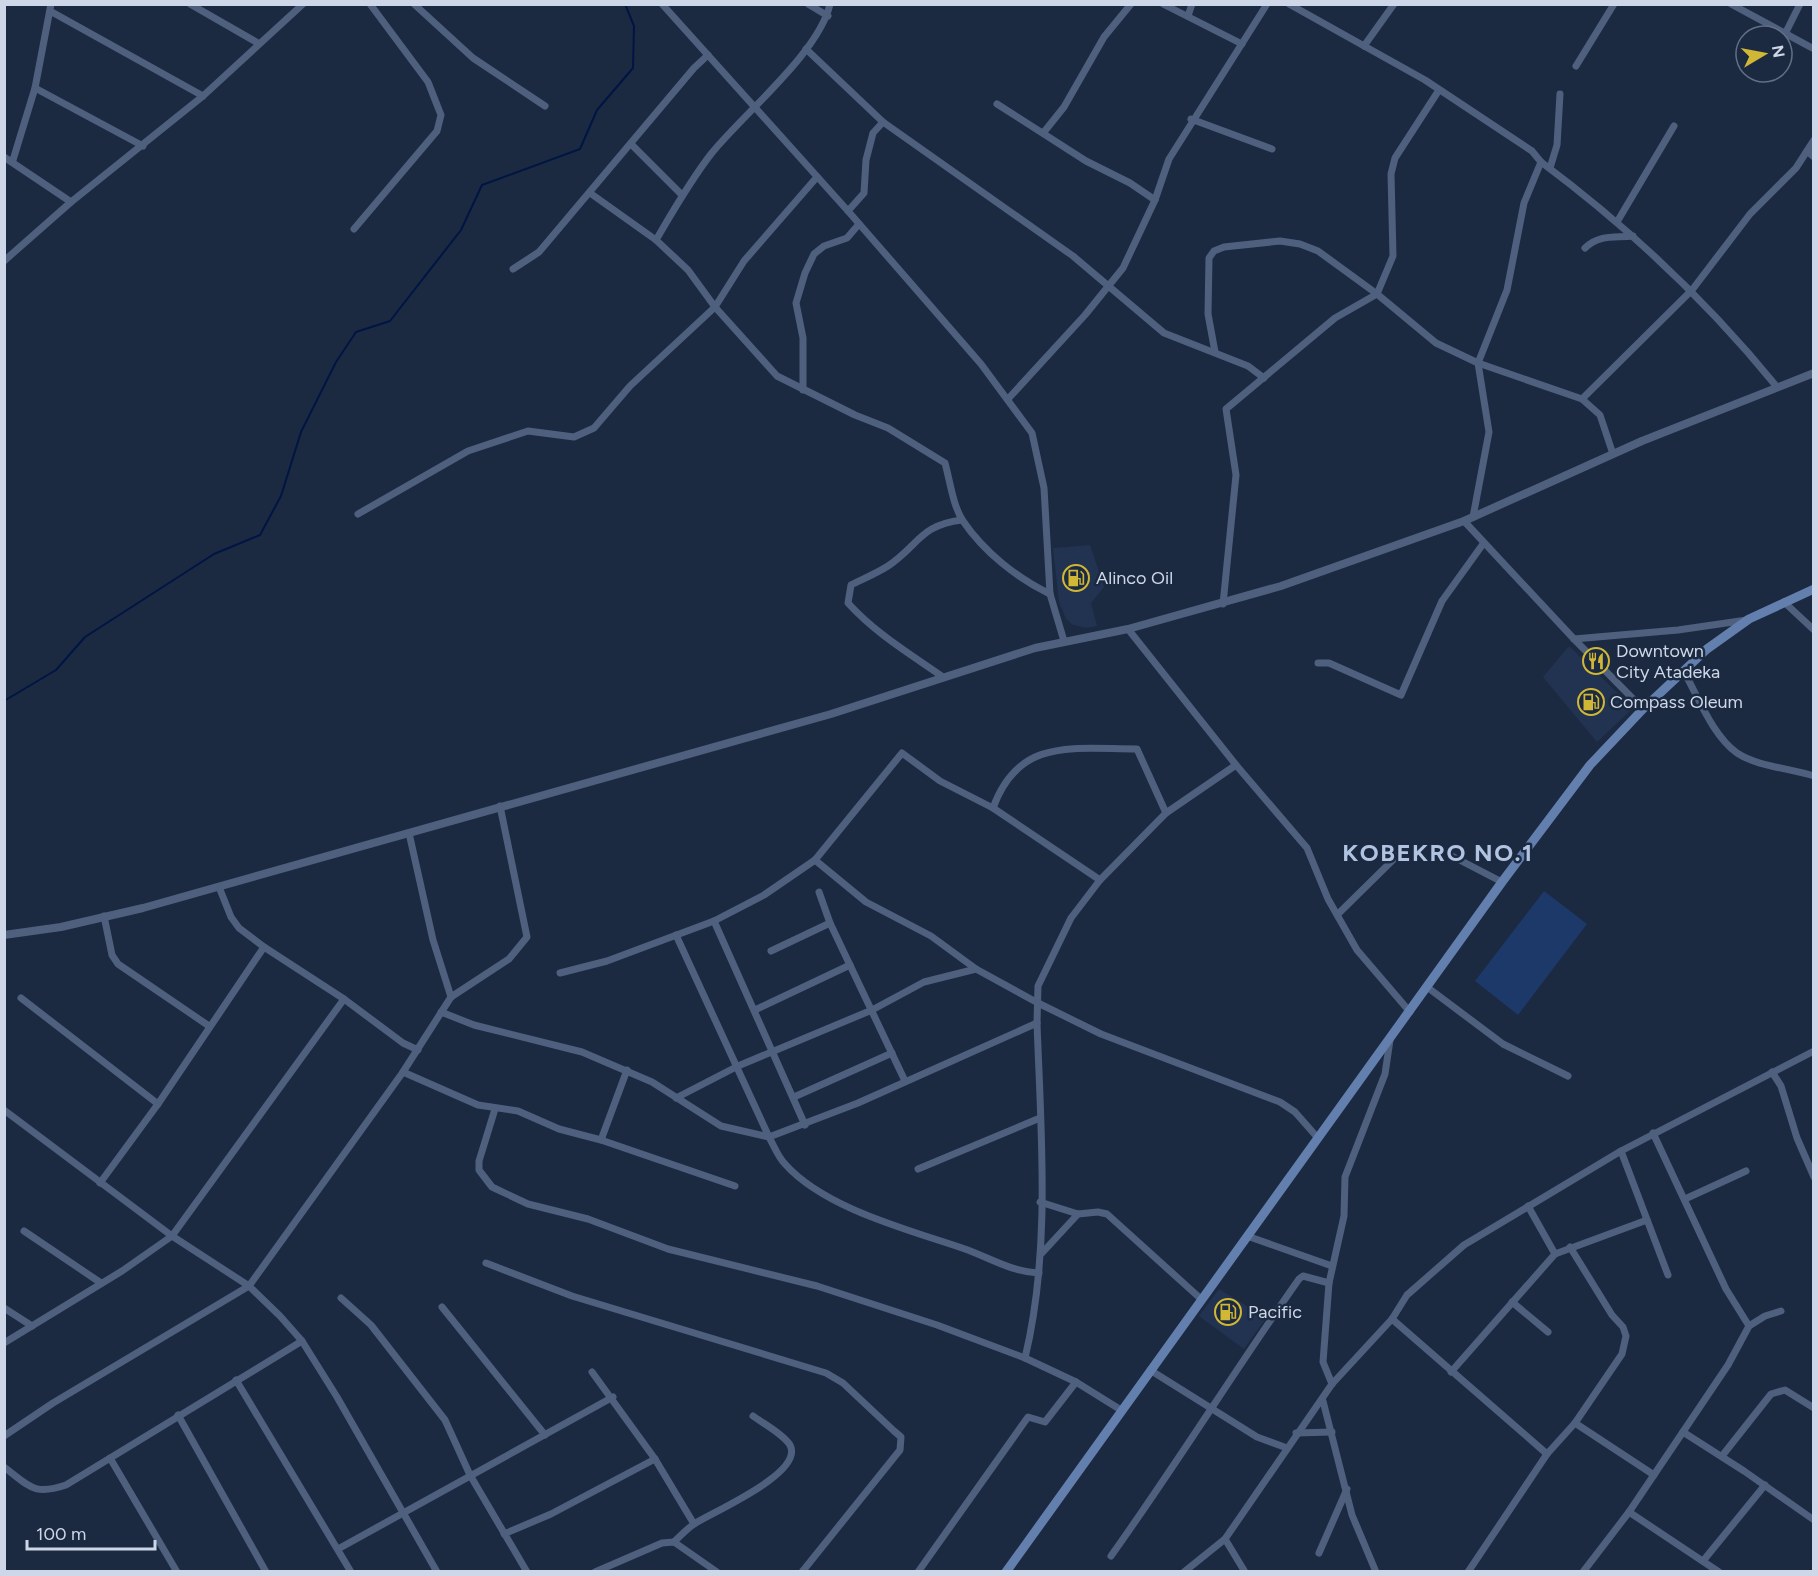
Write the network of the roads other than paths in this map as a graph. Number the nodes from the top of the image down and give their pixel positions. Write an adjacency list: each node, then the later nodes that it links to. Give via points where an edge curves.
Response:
1 (190, 4): 23 (street)
2 (303, 4): 23 (street)
3 (370, 4): 59 (street, via 428,82 441,115 437,131)
4 (414, 4): 35 (street, via 473,58)
5 (662, 4): 28 (street)
6 (808, 4): 18 (street)
7 (830, 4): 18 (street)
8 (1131, 4): 40 (street, via 1104,37 1064,107)
9 (1163, 4): 19 (street)
10 (1192, 4): 19 (street)
11 (1267, 4): 24 (street)
12 (1289, 4): 25 (street)
13 (1394, 4): 25 (street)
14 (1614, 4): 29 (street)
15 (1731, 4): 20 (street)
16 (1800, 4): 21 (street)
17 (51, 8): 30 (street); 33 (street)
18 (828, 16): 26 (street)
19 (1188, 16): 24 (street)
20 (1767, 24)
21 (1790, 24)
22 (1794, 39): 27 (street)
23 (258, 43): 33 (street)
24 (1242, 44): 37 (street)
25 (1364, 46): 31 (street)
26 (806, 49): 36 (street); 38 (street)
27 (1814, 49)
28 (708, 56): 36 (street); 42 (street)
29 (1576, 66)
30 (35, 88): 43 (street); 48 (street)
31 (1438, 90): 49 (street, via 1532,151); 69 (street, via 1395,158 1390,174 1393,256)
32 (1560, 94): 50 (street, via 1557,145)
33 (203, 96): 43 (street)
34 (998, 104): 40 (street)
35 (545, 106)
36 (755, 106): 51 (street); 53 (street, via 711,154)
37 (1191, 119): 44 (street); 54 (street, via 1169,159)
38 (883, 122): 56 (street, via 873,133 864,193); 67 (street, via 1073,256)
39 (1674, 126): 57 (street)
40 (1044, 132): 54 (street)
41 (1814, 140): 45 (street)
42 (631, 144): 52 (street); 53 (street)
43 (143, 146): 55 (street)
44 (1272, 149)
45 (1807, 151): 47 (street); 68 (street, via 1796,168 1750,214)
46 (4, 156): 48 (street)
47 (1814, 157)
48 (13, 160): 55 (street)
49 (1541, 162): 50 (street); 72 (street, via 1524,202 1507,290)
50 (1550, 168): 57 (street)
51 (817, 177): 56 (street); 70 (street, via 744,261)
52 (590, 193): 61 (street); 66 (street, via 539,252)
53 (682, 195): 61 (street)
54 (1155, 200): 67 (street, via 1123,268)
55 (71, 202): 64 (street)
56 (848, 211): 58 (street)
57 (1617, 222): 60 (street)
58 (859, 224): 76 (street, via 847,238 814,254 805,273 796,303 803,338); 77 (street)
59 (354, 229)
60 (1633, 236): 62 (street, via 1593,240); 68 (street)
61 (656, 240): 70 (street, via 688,270)
62 (1585, 248)
63 (4, 250): 64 (street)
64 (12, 255): 65 (street)
65 (4, 261)
66 (513, 269)
67 (1108, 286): 71 (street, via 1164,333); 77 (street)
68 (1692, 290): 75 (street); 78 (street)
69 (1377, 294): 71 (street, via 1318,251 1300,244 1224,247 1209,258 1209,314); 72 (street, via 1436,343); 74 (street, via 1335,318)
70 (715, 306): 76 (street, via 777,376); 80 (street, via 630,386 594,428 574,437 528,431 468,451)
71 (1215, 352): 74 (street, via 1248,366)
72 (1478, 363): 78 (street); 81 (street, via 1489,432)
73 (1814, 373): 75 (street)
74 (1264, 378): 87 (street, via 1226,409 1236,475)
75 (1777, 387): 79 (street)
76 (803, 390): 82 (street, via 888,428 945,463)
77 (1008, 399): 85 (street, via 1032,433 1038,456 1044,488)
78 (1582, 399): 79 (street, via 1600,415)
79 (1613, 454): 81 (street)
80 (358, 514)
81 (1468, 519): 83 (street); 87 (street)
82 (962, 520): 85 (street, via 987,549 1024,581); 95 (street, via 941,522 922,534 889,566 850,585 848,603 882,634)
83 (1483, 544): 91 (street); 93 (street, via 1442,601 1401,695 1329,663)
84 (1814, 589): 86 (main road)
85 (1050, 594): 92 (street)
86 (1784, 602): 88 (main road); 90 (street)
87 (1223, 604): 89 (street)
88 (1749, 620): 91 (street); 94 (main road)
89 (1128, 629): 92 (street); 97 (street)
90 (1814, 630)
91 (1574, 639): 96 (street)
92 (1064, 641): 95 (street)
93 (1318, 663)
94 (1683, 670): 96 (main road); 98 (street, via 1725,741 1738,753 1760,763)
95 (943, 677): 99 (street, via 831,714)
96 (1643, 709): 107 (main road, via 1584,773)
97 (1236, 765): 101 (street); 110 (street, via 1307,848)
98 (1814, 776)
99 (500, 806): 102 (street); 122 (street, via 527,937 509,959)
100 (993, 808): 101 (street, via 1013,771 1033,756 1137,749); 105 (street, via 940,781 902,753); 106 (street)
101 (1166, 813): 106 (street)
102 (409, 833): 108 (street); 122 (street, via 433,940)
103 (1399, 854): 110 (street)
104 (1450, 855): 107 (street)
105 (815, 860): 112 (street, via 764,895); 119 (street, via 866,903 931,936)
106 (1100, 880): 125 (street, via 1071,918 1038,986)
107 (1502, 882): 121 (main road)
108 (219, 887): 111 (street); 116 (street, via 239,928)
109 (819, 892): 113 (street)
110 (1338, 914): 129 (street, via 1357,950)
111 (104, 916): 114 (street, via 61,927); 131 (street, via 112,955 118,964)
112 (714, 921): 115 (street); 126 (street)
113 (830, 923): 117 (street); 118 (street)
114 (4, 934)
115 (676, 935): 120 (street, via 607,961); 137 (street)
116 (264, 948): 124 (street); 131 (street)
117 (771, 951)
118 (850, 965): 126 (street); 127 (street)
119 (976, 969): 125 (street); 127 (street, via 924,982)
120 (560, 973)
121 (1427, 987): 129 (main road); 141 (street, via 1503,1044)
122 (451, 997): 128 (street)
123 (21, 999): 145 (street)
124 (344, 999): 133 (street); 166 (street)
125 (1038, 1003): 130 (street); 152 (street, via 1101,1034 1280,1102 1295,1112)
126 (755, 1010): 134 (street)
127 (872, 1010): 134 (street); 136 (street)
128 (441, 1012): 133 (street); 138 (street, via 474,1025 582,1052)
129 (1410, 1012): 132 (main road)
130 (1037, 1023): 142 (street); 148 (street)
131 (209, 1026): 145 (street)
132 (1390, 1040): 152 (main road); 172 (street, via 1384,1074 1346,1177 1344,1216)
133 (418, 1050): 139 (street)
134 (774, 1051): 137 (street); 143 (street)
135 (1814, 1051): 140 (street)
136 (892, 1053): 142 (street); 143 (street)
137 (738, 1066): 144 (street); 151 (street)
138 (627, 1070): 144 (street); 153 (street)
139 (403, 1072): 146 (street, via 452,1095); 177 (street)
140 (1772, 1072): 150 (street); 157 (street, via 1781,1086)
141 (1568, 1076)
142 (905, 1082): 149 (street)
143 (794, 1097): 149 (street)
144 (676, 1098): 151 (street, via 722,1126)
145 (158, 1104): 158 (street)
146 (495, 1109): 153 (street, via 518,1111 559,1129); 190 (street, via 479,1170 492,1186 528,1204 588,1220 668,1249 817,1286)
147 (4, 1110): 158 (street)
148 (1040, 1118): 155 (street); 161 (street)
149 (805, 1125): 151 (street)
150 (1653, 1133): 154 (street); 160 (street)
151 (769, 1137): 173 (street, via 782,1162 796,1176 876,1221 1024,1272)
152 (1317, 1137): 167 (main road)
153 (601, 1140): 159 (street)
154 (1621, 1151): 162 (street); 164 (street)
155 (918, 1169)
156 (1746, 1171): 160 (street)
157 (1814, 1177)
158 (100, 1183): 166 (street)
159 (735, 1186)
160 (1685, 1199): 186 (street, via 1726,1289)
161 (1040, 1202): 163 (street); 169 (street)
162 (1528, 1206): 170 (street); 184 (street, via 1464,1245 1407,1295)
163 (1078, 1214): 169 (street); 179 (street, via 1107,1214)
164 (1647, 1220): 168 (street); 174 (street)
165 (24, 1231): 176 (street)
166 (172, 1236): 176 (street); 177 (street)
167 (1247, 1236): 172 (street); 179 (main road)
168 (1570, 1248): 170 (street); 204 (street, via 1626,1336 1622,1354)
169 (1042, 1253): 173 (street)
170 (1556, 1254): 180 (street)
171 (486, 1263): 238 (street, via 572,1296 826,1373 843,1383 901,1437 900,1450)
172 (1332, 1266): 175 (street)
173 (1039, 1273): 190 (street)
174 (1668, 1275)
175 (1329, 1282): 196 (street, via 1323,1362); 201 (street, via 1303,1276 1299,1279 1232,1375)
176 (101, 1283): 185 (street)
177 (249, 1286): 188 (street); 209 (street, via 52,1403)
178 (341, 1298): 216 (street, via 371,1325 445,1420)
179 (1201, 1299): 191 (main road)
180 (1512, 1302): 187 (street); 193 (street)
181 (442, 1307): 208 (street)
182 (4, 1308): 185 (street)
183 (1781, 1311): 186 (street)
184 (1392, 1319): 193 (street); 196 (street)
185 (32, 1326): 189 (street)
186 (1749, 1326): 206 (street)
187 (1548, 1332)
188 (302, 1341): 194 (street); 221 (street)
189 (4, 1343)
190 (1025, 1358): 195 (street)
191 (1150, 1370): 200 (main road); 201 (street)
192 (592, 1372): 197 (street)
193 (1451, 1372): 211 (street)
194 (236, 1380): 202 (street); 227 (street)
195 (1076, 1382): 200 (street); 239 (street, via 1045,1422 1028,1417)
196 (1332, 1384): 198 (street)
197 (613, 1397): 208 (street); 214 (street)
198 (1323, 1401): 205 (street); 207 (street)
199 (1814, 1408): 212 (street, via 1785,1390 1771,1394)
200 (1121, 1410): 240 (main road)
201 (1212, 1411): 210 (street, via 1257,1437); 229 (street)
202 (178, 1415): 213 (street); 232 (street)
203 (753, 1416): 223 (street, via 789,1444 792,1453 788,1462 757,1490)
204 (1575, 1423): 211 (street); 217 (street)
205 (1332, 1431): 207 (street); 219 (street)
206 (1683, 1432): 212 (street); 217 (street)
207 (1296, 1433): 210 (street)
208 (545, 1435): 216 (street)
209 (4, 1436)
210 (1287, 1448): 225 (street)
211 (1547, 1454): 244 (street)
212 (1722, 1456): 218 (street)
213 (110, 1458): 215 (street, via 66,1485 43,1492 34,1490); 231 (street)
214 (655, 1459): 223 (street); 224 (street)
215 (4, 1467)
216 (470, 1475): 221 (street); 224 (street)
217 (1654, 1475): 220 (street)
218 (1765, 1485): 222 (street); 230 (street)
219 (1347, 1489): 228 (street); 243 (street, via 1354,1520)
220 (1629, 1512): 230 (street); 245 (street)
221 (405, 1514): 227 (street); 234 (street)
222 (1814, 1520)
223 (694, 1524): 226 (street)
224 (504, 1534): 235 (street)
225 (1225, 1539): 241 (street); 242 (street)
226 (674, 1542): 236 (street, via 662,1543); 237 (street)
227 (338, 1549): 233 (street)
228 (1319, 1552)
229 (1111, 1556)
230 (1704, 1561): 246 (street)
231 (177, 1572)
232 (266, 1572)
233 (351, 1572)
234 (437, 1572)
235 (527, 1572)
236 (595, 1572)
237 (717, 1572)
238 (802, 1572)
239 (918, 1572)
240 (1006, 1572)
241 (1184, 1572)
242 (1245, 1572)
243 (1376, 1572)
244 (1468, 1572)
245 (1583, 1572)
246 (1719, 1572)

